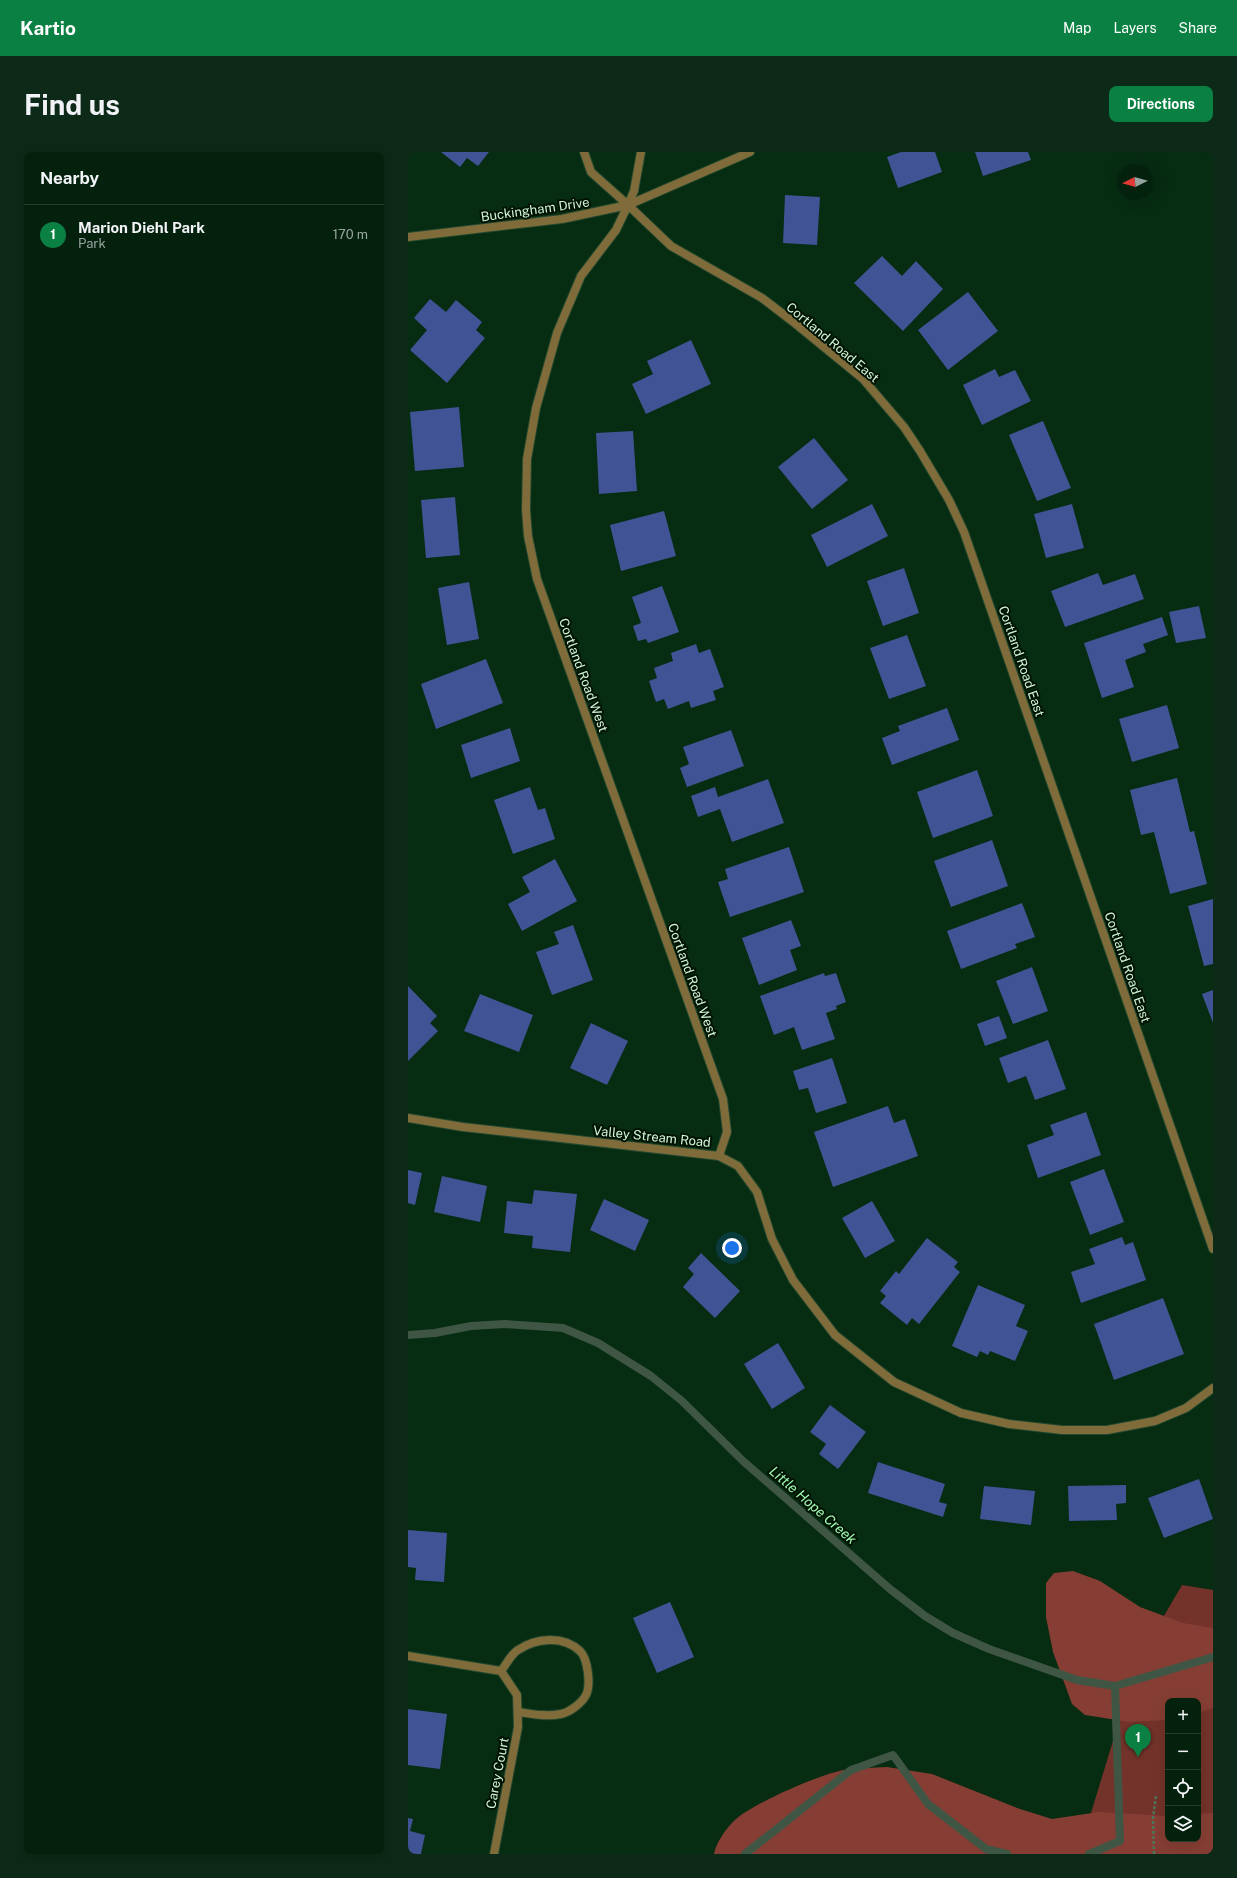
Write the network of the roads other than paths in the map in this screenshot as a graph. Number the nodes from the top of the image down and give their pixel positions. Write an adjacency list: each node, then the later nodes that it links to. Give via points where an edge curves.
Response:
1 (584, 152): 4 (street, Cortland Road East, via 591,172)
2 (641, 152): 4 (street, Cortland Road West, via 634,191)
3 (750, 152): 4 (street, Buckingham Drive)
4 (628, 205): 5 (street, Buckingham Drive, via 562,219); 7 (street, Cortland Road West, via 616,230 581,276 548,364 536,408 527,459 528,536 537,579 723,1099 727,1132); 8 (street, Cortland Road East, via 671,246 762,298 863,379 904,427 949,500 967,540)
5 (408, 237)
6 (408, 1118): 7 (street, Valley Stream Road, via 462,1127)
7 (719, 1156): 9 (street, Valley Stream Road, via 738,1166 757,1192 772,1239 793,1280 835,1335 900,1385 961,1413 1009,1424 1062,1430 1107,1430 1155,1421 1186,1408)
8 (1213, 1249)
9 (1213, 1388)
10 (408, 1656): 11 (street)
11 (500, 1671): 12 (street, Carey Court, via 518,1695); 12 (street, via 517,1650 540,1640 562,1640 581,1651 588,1667 588,1693 581,1703 562,1714 543,1716)
12 (518, 1712): 13 (street, Carey Court, via 518,1727)
13 (494, 1854)

